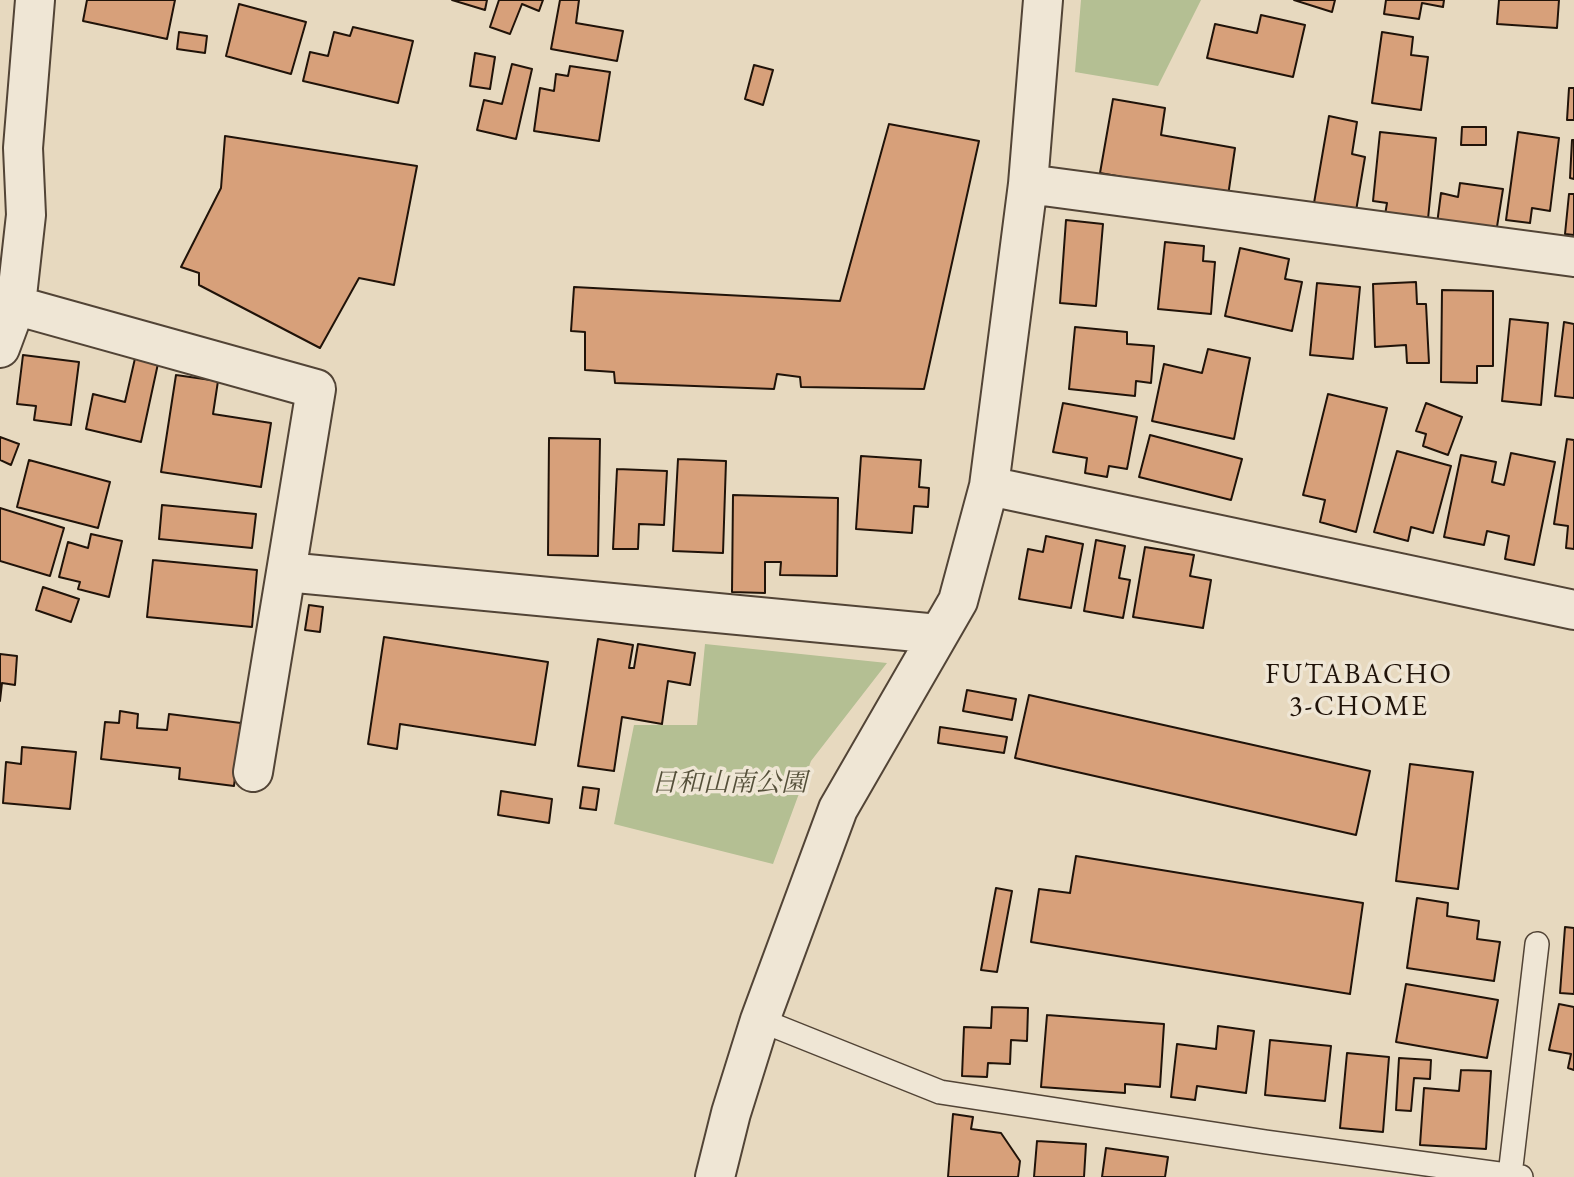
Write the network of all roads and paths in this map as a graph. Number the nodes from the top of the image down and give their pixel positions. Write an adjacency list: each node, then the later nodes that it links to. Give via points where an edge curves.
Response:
1 (35, 0): 5 (street, via 23,148 26,215)
2 (1043, 0): 3 (street)
3 (1028, 184): 4 (street); 7 (street)
4 (1574, 257)
5 (8, 303): 6 (street); 8 (street, via 316,389)
6 (0, 348)
7 (989, 486): 9 (street); 10 (street, via 958,601)
8 (286, 572): 10 (street); 11 (street)
9 (1574, 610)
10 (938, 634): 13 (street, via 838,809)
11 (253, 772)
12 (1537, 944): 14 (lane)
13 (760, 1020): 14 (lane, via 940,1093); 15 (street)
14 (1516, 1176)
15 (715, 1177)

